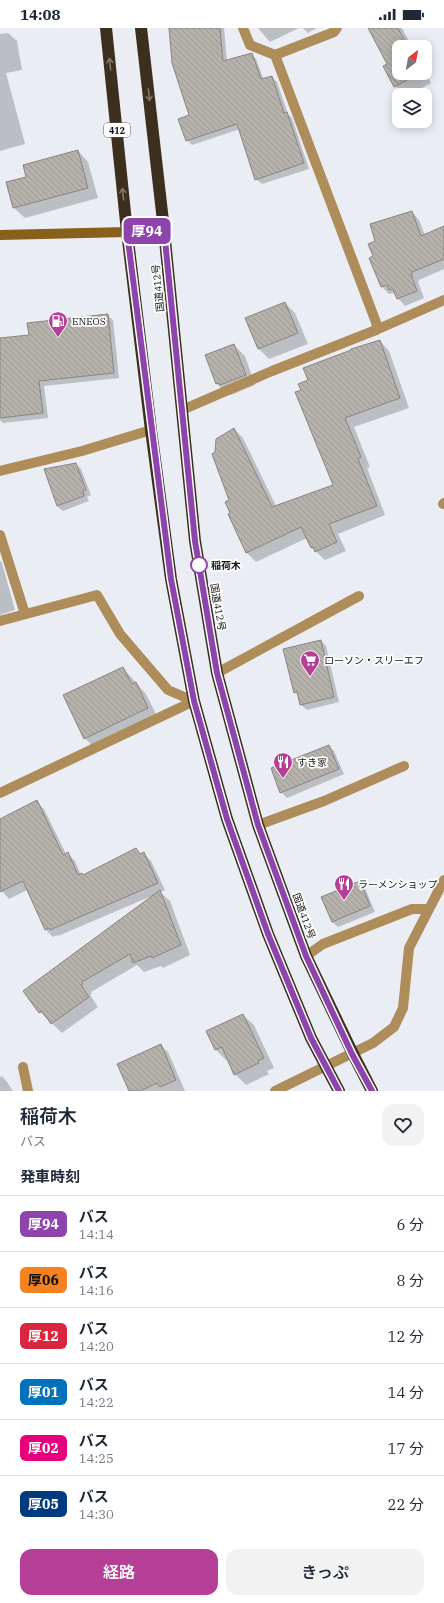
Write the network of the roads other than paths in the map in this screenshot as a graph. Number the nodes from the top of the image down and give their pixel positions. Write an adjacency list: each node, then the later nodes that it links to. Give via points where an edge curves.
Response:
1 (106, 28): 7 (highway, 412, one-way to 1)
2 (142, 28): 6 (highway, 国道412号, one-way to 6)
3 (243, 28): 5 (street, via 250,45)
4 (337, 28): 5 (street, via 334,32)
5 (275, 55): 10 (street, via 377,325)
6 (164, 230): 7 (street); 11 (highway, 国道412号)
7 (127, 232): 8 (street); 12 (highway, 412)
8 (0, 235)
9 (444, 300): 10 (street)
10 (376, 330): 11 (street)
11 (182, 410): 18 (highway, 国道412号, via 195,541)
12 (151, 430): 13 (street, via 82,451); 19 (highway, 412, via 171,579)
13 (0, 471)
14 (0, 535): 16 (street)
15 (360, 596): 18 (street)
16 (25, 614): 17 (street); 19 (street, via 97,595 120,634 168,690)
17 (0, 621)
18 (217, 673): 22 (highway, 国道412号)
19 (194, 701): 21 (street); 27 (highway, 412, via 227,819 268,934 311,1038)
20 (404, 766): 22 (street, via 324,801)
21 (0, 793)
22 (258, 825): 25 (highway, 国道412号)
23 (444, 880): 24 (street)
24 (429, 909): 25 (street, via 412,909 323,944); 26 (street, via 409,948 403,1008 394,1027 373,1043)
25 (306, 956): 26 (highway, 国道412号)
26 (352, 1054): 27 (street); 32 (highway, 国道412号)
27 (326, 1067): 30 (street); 31 (highway, 412)
28 (23, 1068): 29 (street)
29 (28, 1091)
30 (275, 1091)
31 (339, 1091)
32 (372, 1091)

